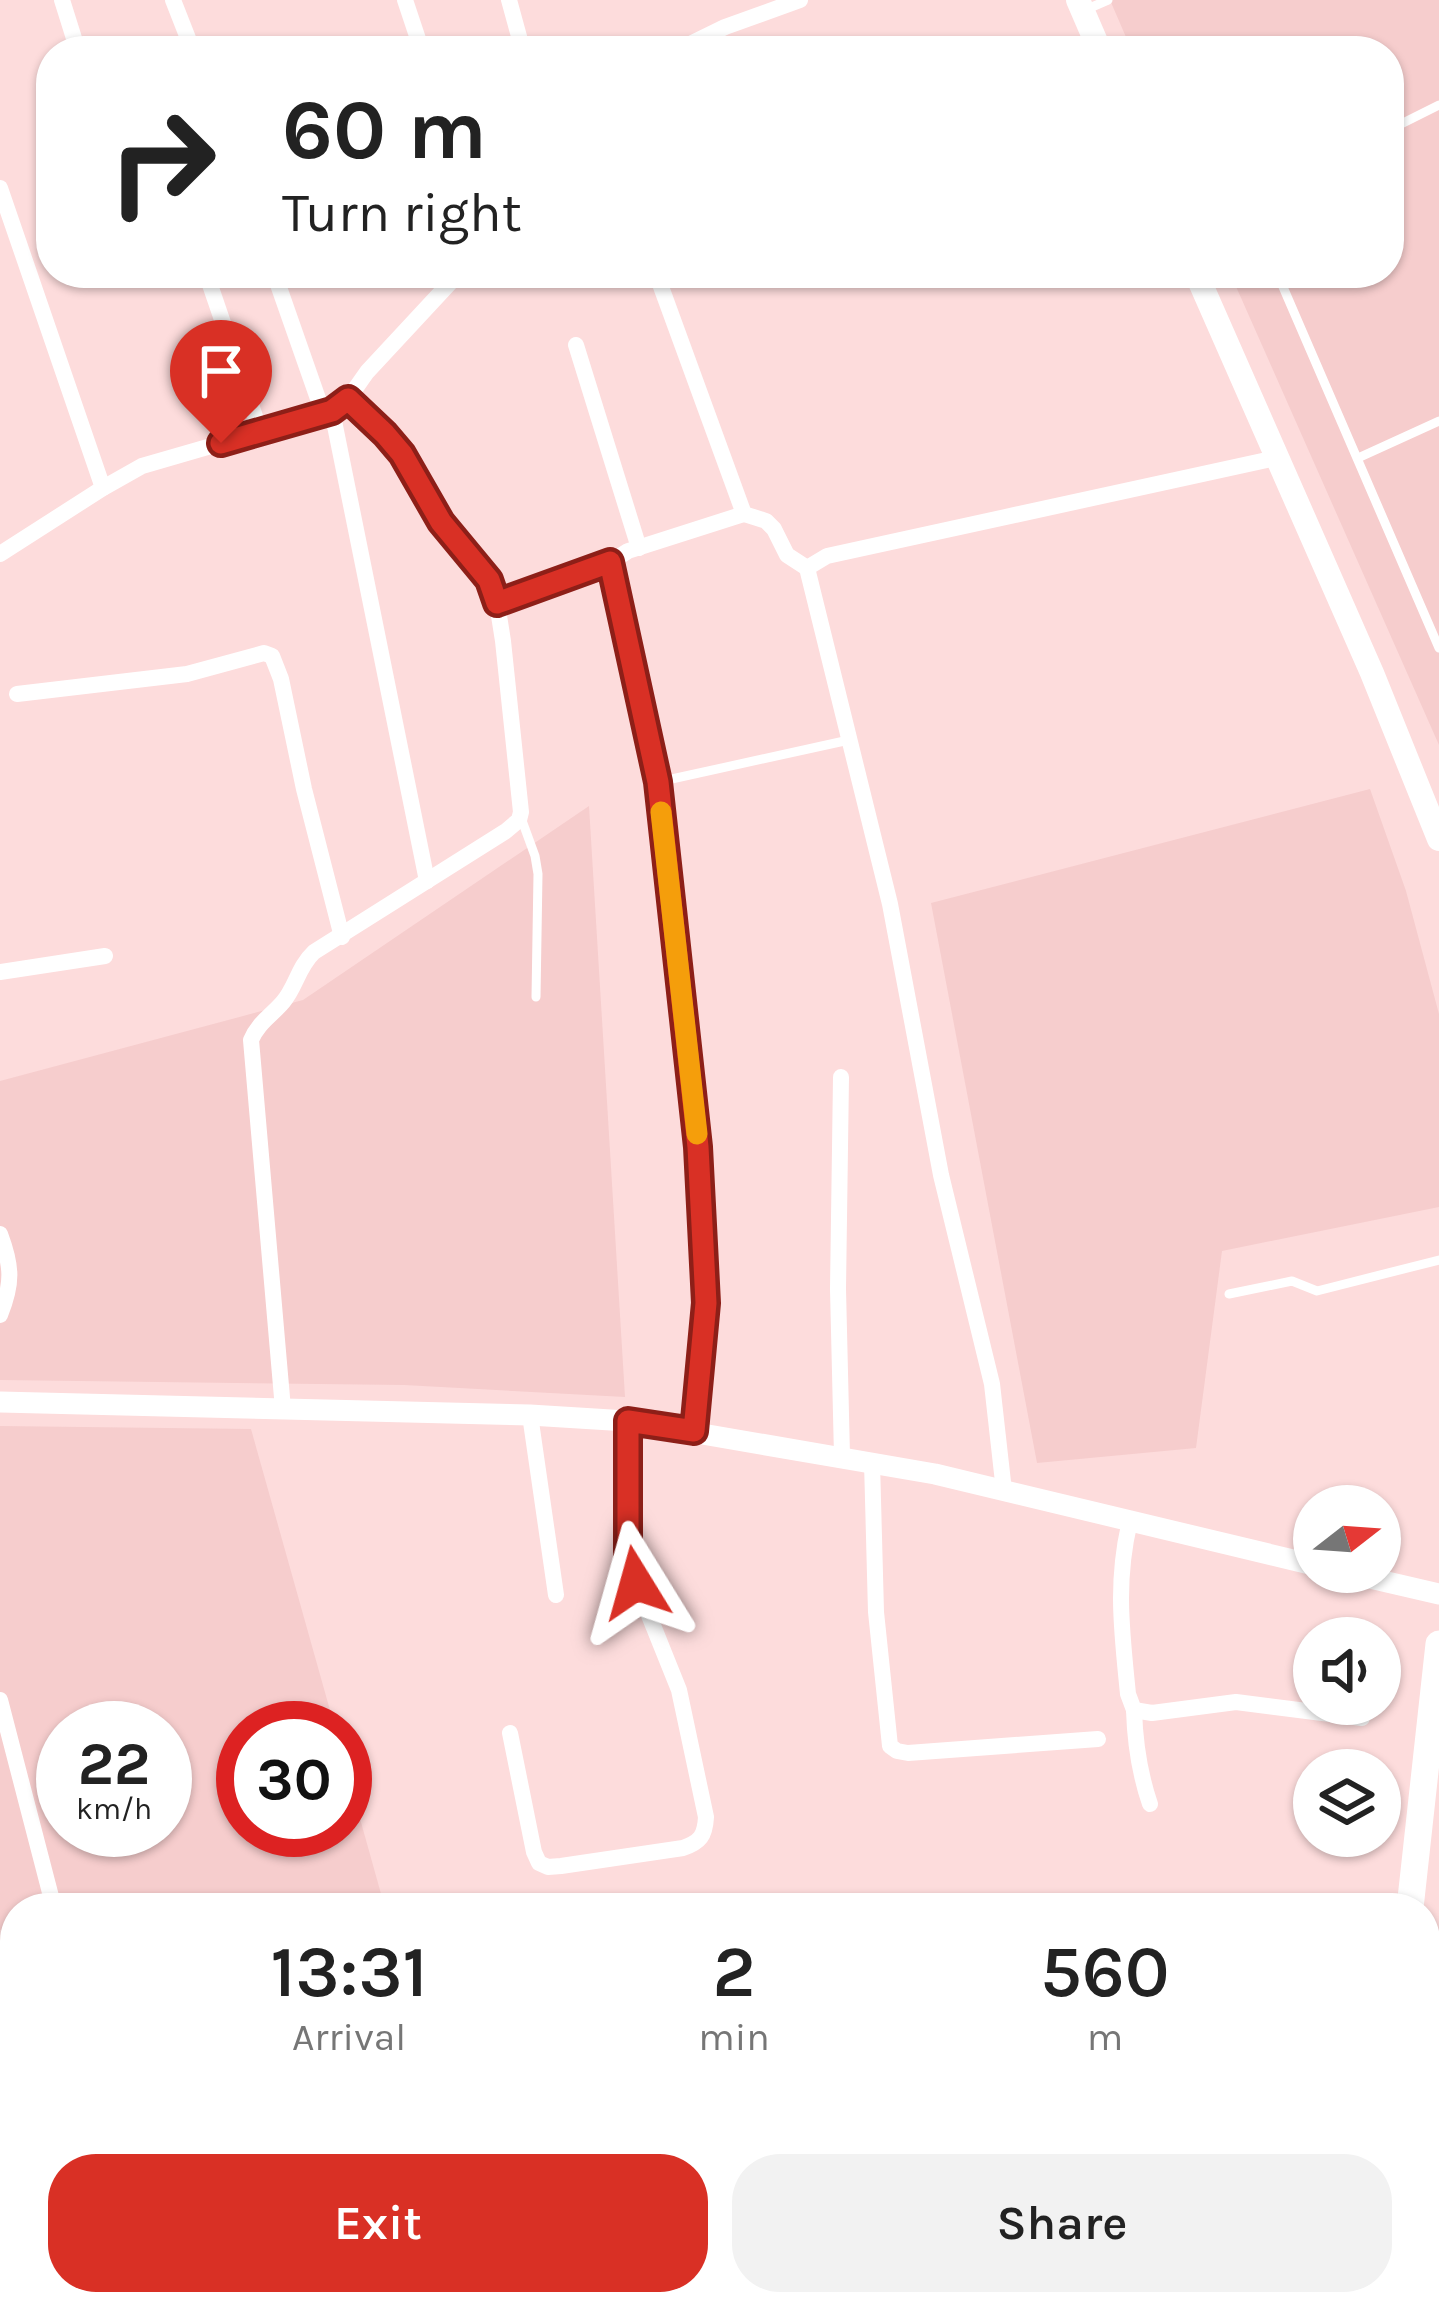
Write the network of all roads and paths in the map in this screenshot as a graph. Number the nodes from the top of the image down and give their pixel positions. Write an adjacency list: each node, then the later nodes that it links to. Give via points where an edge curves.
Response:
1 (62, 0): 8 (street)
2 (172, 0): 9 (street)
3 (405, 0): 10 (street)
4 (509, 0): 11 (street)
5 (800, 0): 12 (street)
6 (1108, 0): 7 (lane)
7 (1080, 6): 13 (main road)
8 (73, 36)
9 (187, 36)
10 (417, 36)
11 (519, 36)
12 (707, 36)
13 (1093, 36)
14 (1439, 105): 15 (lane)
15 (1404, 122)
16 (0, 188): 30 (street)
17 (211, 288): 27 (street)
18 (280, 288): 25 (street)
19 (446, 288): 24 (street)
20 (661, 288): 31 (street)
21 (1202, 288): 28 (main road)
22 (1284, 288): 29 (lane)
23 (576, 345): 32 (street)
24 (348, 399): 25 (street); 36 (street, via 402,454)
25 (328, 412): 27 (street); 43 (street)
26 (1439, 421): 29 (lane)
27 (260, 431): 30 (street, via 142,466)
28 (1276, 458): 35 (street, via 826,556); 42 (main road)
29 (1358, 458): 37 (lane)
30 (103, 488): 33 (street)
31 (744, 514): 32 (street); 35 (street, via 766,520 787,555)
32 (640, 548): 34 (street)
33 (0, 554)
34 (610, 562): 36 (street); 40 (street)
35 (807, 568): 39 (street)
36 (497, 603): 41 (street)
37 (1439, 647)
38 (17, 694): 44 (street, via 272,656)
39 (849, 740): 40 (lane); 60 (street, via 992,1384)
40 (658, 782): 57 (street, via 698,1147 706,1303)
41 (520, 815): 43 (street); 47 (lane, via 538,874)
42 (1439, 838)
43 (427, 881): 44 (street)
44 (342, 937): 54 (street, via 305,961 287,998 251,1040)
45 (105, 956): 46 (street)
46 (0, 972)
47 (536, 997)
48 (841, 1077): 58 (street)
49 (0, 1234): 52 (street, via 10,1281)
50 (1439, 1260): 51 (lane, via 1317,1291 1292,1281)
51 (1229, 1294)
52 (0, 1316)
53 (0, 1402): 54 (street)
54 (283, 1409): 55 (street)
55 (530, 1415): 56 (street); 65 (street)
56 (628, 1421): 57 (street); 70 (street, via 628,1554 679,1690 705,1832 683,1848 539,1863)
57 (694, 1431): 58 (street)
58 (842, 1456): 59 (street)
59 (872, 1462): 60 (street); 71 (street, via 890,1745 908,1753)
60 (1004, 1491): 61 (street)
61 (1130, 1521): 62 (street); 69 (street, via 1119,1594)
62 (1293, 1560)
63 (1401, 1585): 64 (street)
64 (1439, 1594)
65 (556, 1595)
66 (1439, 1644): 74 (main road)
67 (0, 1700): 73 (street)
68 (1293, 1709): 69 (street, via 1220,1702)
69 (1134, 1710): 72 (street)
70 (510, 1732)
71 (1098, 1739)
72 (1150, 1804)
73 (50, 1893)
74 (1412, 1893)

